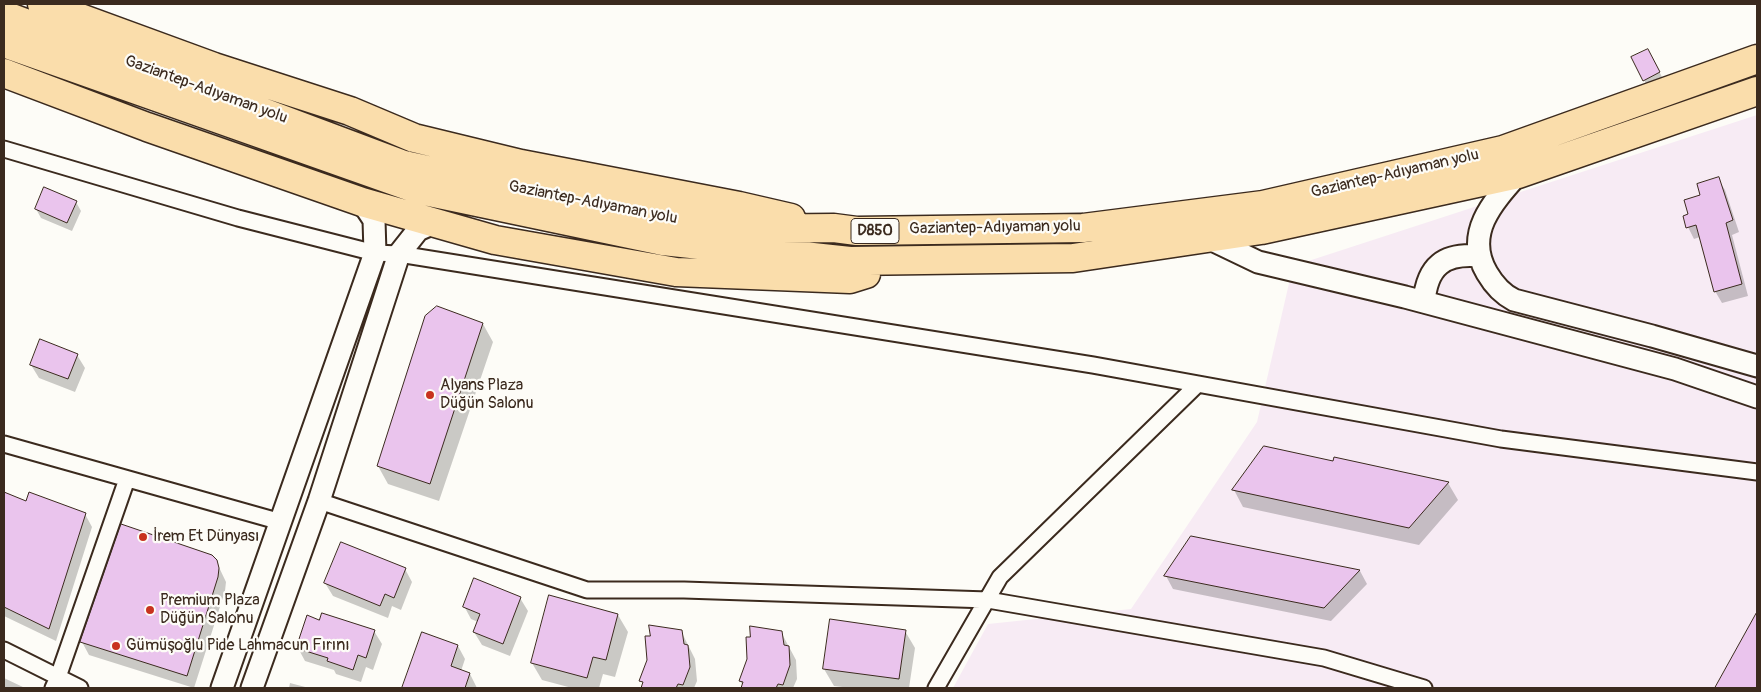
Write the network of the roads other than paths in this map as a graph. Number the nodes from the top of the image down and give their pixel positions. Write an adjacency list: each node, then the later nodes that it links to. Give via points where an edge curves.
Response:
1 (42, 4): 11 (highway, via 214,67 350,112 414,138 521,164 740,206)
2 (4, 15): 11 (highway, Gaziantep-Adıyaman yolu / D850, via 404,164 729,229)
3 (4, 43): 16 (highway, Gaziantep-Adıyaman yolu / D850, via 420,190 663,241 850,261)
4 (1757, 59): 11 (highway, Gaziantep-Adıyaman yolu / D850, via 1503,150 1263,205 1083,228 857,231)
5 (4, 73): 9 (highway)
6 (1757, 90): 8 (highway, Gaziantep-Adıyaman yolu / D850)
7 (4, 149): 13 (street, via 238,218)
8 (1518, 174): 12 (highway, Gaziantep-Adıyaman yolu / D850, via 1261,230); 15 (street, via 1494,200 1480,230)
9 (362, 202): 10 (highway); 13 (street, via 374,220)
10 (434, 223): 14 (street, via 418,230); 16 (highway, via 495,240 676,272 850,279)
11 (834, 228)
12 (1208, 238): 16 (highway, Gaziantep-Adıyaman yolu / D850, via 1073,258); 17 (street, via 1258,262)
13 (375, 253): 14 (street); 25 (street)
14 (399, 254): 19 (street); 24 (street)
15 (1479, 256): 17 (street, via 1466,255 1443,261 1429,275); 18 (street, via 1490,280 1505,296 1514,300)
16 (911, 260)
17 (1424, 302): 20 (street, via 1675,369)
18 (1757, 366)
19 (1198, 384): 22 (street, via 1501,439); 26 (street, via 1000,577)
20 (1757, 397)
21 (4, 444): 23 (street)
22 (1757, 472)
23 (127, 479): 25 (street); 28 (street)
24 (318, 501): 26 (street, via 587,590); 31 (street)
25 (280, 522): 30 (street)
26 (988, 600): 32 (street); 33 (street, via 1324,658)
27 (4, 650): 28 (street)
28 (56, 683): 29 (street)
29 (80, 688)
30 (222, 688)
31 (252, 688)
32 (936, 688)
33 (1424, 688)

